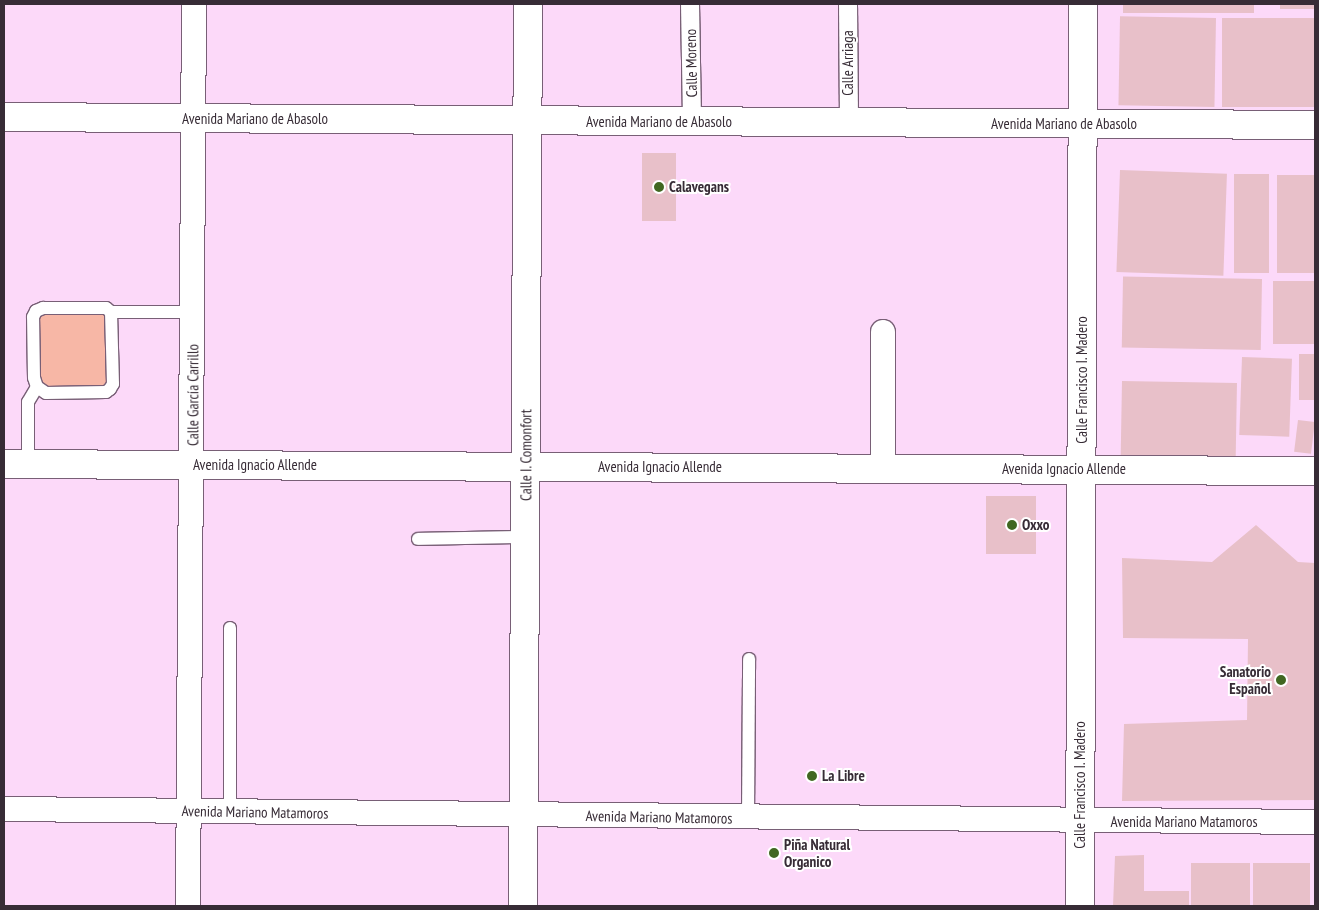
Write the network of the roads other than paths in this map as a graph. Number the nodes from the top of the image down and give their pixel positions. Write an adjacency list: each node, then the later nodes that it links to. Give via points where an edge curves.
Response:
1 (194, 4): 7 (street, Calle García Carrillo)
2 (528, 4): 8 (street, Calle I. Comonfort)
3 (690, 4): 9 (street, Calle Moreno)
4 (848, 4): 10 (street, Calle Arriaga)
5 (1083, 4): 11 (street, Calle Francisco I. Madero)
6 (4, 117): 7 (street, Avenida Mariano de Abasolo)
7 (194, 119): 8 (street, Avenida Mariano de Abasolo); 14 (street, Calle García Carrillo)
8 (528, 121): 9 (street, Avenida Mariano de Abasolo); 19 (street, Calle I. Comonfort)
9 (692, 122): 10 (street, Avenida Mariano de Abasolo)
10 (849, 123): 11 (street, Avenida Mariano de Abasolo)
11 (1082, 124): 12 (street, Avenida Mariano de Abasolo); 21 (street, Calle Francisco I. Madero)
12 (1315, 125)
13 (111, 312): 14 (lane); 16 (lane, via 106,308 36,311 33,317); 16 (lane, via 113,384 110,389 106,392 46,393)
14 (193, 312): 18 (street, Calle García Carrillo)
15 (883, 332): 20 (street)
16 (37, 387): 17 (lane, via 28,402)
17 (16, 464): 18 (street, Avenida Ignacio Allende)
18 (193, 465): 19 (street, Avenida Ignacio Allende); 28 (street, Calle García Carrillo)
19 (526, 466): 20 (street, Avenida Ignacio Allende); 23 (street, Calle I. Comonfort)
20 (883, 468): 21 (street, Avenida Ignacio Allende)
21 (1082, 469): 22 (street, Avenida Ignacio Allende); 32 (street, Calle Francisco I. Madero)
22 (1315, 471)
23 (525, 537): 24 (lane); 30 (street, Calle I. Comonfort)
24 (418, 539)
25 (230, 628): 29 (lane)
26 (749, 659): 31 (lane)
27 (4, 809): 28 (street, Avenida Mariano Matamoros)
28 (189, 811): 29 (street, Avenida Mariano Matamoros); 34 (street, Calle García Carrillo)
29 (230, 812): 30 (street, Avenida Mariano Matamoros)
30 (524, 815): 31 (street, Avenida Mariano Matamoros); 35 (street, Calle I. Comonfort)
31 (748, 818): 32 (street, Avenida Mariano Matamoros)
32 (1080, 822): 33 (street, Avenida Mariano Matamoros); 36 (street, Calle Francisco I. Madero)
33 (1315, 822)
34 (188, 906)
35 (523, 906)
36 (1080, 906)

